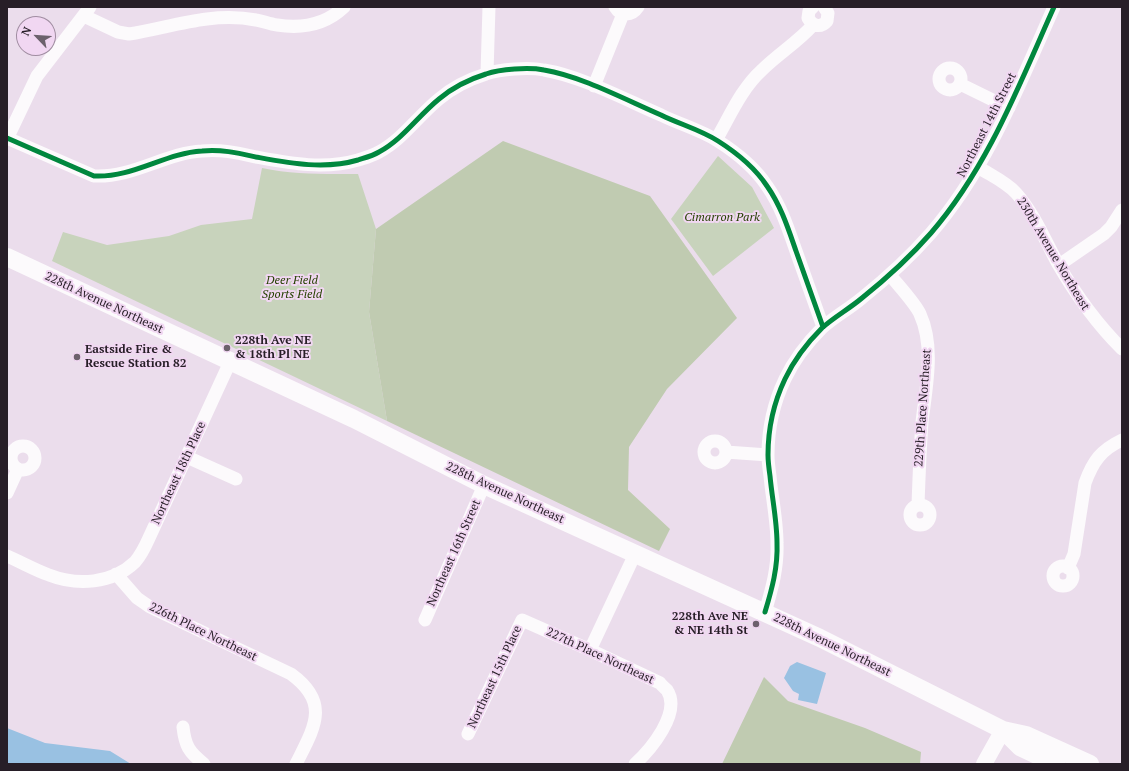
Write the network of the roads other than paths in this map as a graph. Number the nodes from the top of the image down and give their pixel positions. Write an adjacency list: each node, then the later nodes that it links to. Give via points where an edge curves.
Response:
1 (489, 7): 11 (street)
2 (638, 7): 8 (street, via 632,13)
3 (813, 7): 10 (street, via 808,14)
4 (824, 7): 10 (street, via 828,13 827,21 821,26)
5 (1054, 7): 14 (street, Northeast 14th Street)
6 (340, 10): 9 (street, via 320,23 293,27 257,20)
7 (87, 11): 9 (street, via 113,30 129,34); 15 (street, via 37,76)
8 (619, 11): 13 (street)
9 (240, 12)
10 (813, 25): 16 (street, via 762,69 750,83)
11 (487, 73): 13 (street, via 525,68 543,70); 15 (street, via 456,87 440,98 396,140 379,152 333,165 280,161 225,151 201,151 183,154 117,175 94,176)
12 (960, 84): 14 (street)
13 (594, 86): 16 (street)
14 (1009, 108): 17 (street, Northeast 14th Street)
15 (7, 139)
16 (716, 140): 22 (street, via 753,168 781,208)
17 (978, 167): 20 (street, 230th Avenue Northeast, via 1015,192 1026,206); 21 (street, Northeast 14th Street, via 949,211)
18 (1122, 210): 20 (street, via 1104,234)
19 (7, 257): 24 (main road, 228th Avenue Northeast)
20 (1058, 265): 23 (street, 230th Avenue Northeast, via 1091,315)
21 (890, 275): 22 (street, Northeast 14th Street); 33 (street, 229th Place Northeast, via 919,312 928,342)
22 (823, 327): 27 (street, Northeast 14th Street, via 806,345 785,380 776,401)
23 (1122, 349)
24 (230, 362): 28 (street, Northeast 18th Place); 31 (main road, 228th Avenue Northeast, via 354,419)
25 (1122, 440): 36 (street, via 1107,448 1089,472 1074,554)
26 (726, 452): 27 (street)
27 (768, 455): 38 (street, Northeast 14th Street, via 777,561)
28 (187, 457): 30 (street); 37 (street, Northeast 18th Place, via 142,553)
29 (18, 469): 32 (street)
30 (236, 479)
31 (484, 485): 34 (main road, 228th Avenue Northeast); 39 (street, Northeast 16th Street)
32 (7, 493)
33 (918, 505)
34 (635, 554): 38 (main road, 228th Avenue Northeast); 41 (street)
35 (7, 556): 37 (street, via 69,581 100,580)
36 (1068, 568)
37 (116, 574): 46 (street, 226th Place Northeast, via 137,598 150,607 291,674 302,682 314,703 316,716 314,728)
38 (765, 612): 43 (main road, 228th Avenue Northeast)
39 (424, 620)
40 (522, 620): 41 (street, 227th Place Northeast); 44 (street, Northeast 15th Place)
41 (590, 650): 47 (street, 227th Place Northeast, via 660,684 667,691 670,710 666,724 656,741)
42 (183, 727): 45 (street, via 188,749)
43 (1003, 730): 48 (street); 49 (main road, 228th Avenue Northeast, via 1020,747); 50 (main road, 228th Avenue Northeast, via 1026,735)
44 (468, 734)
45 (204, 764)
46 (296, 764)
47 (635, 764)
48 (984, 764)
49 (1056, 764)
50 (1090, 764)

